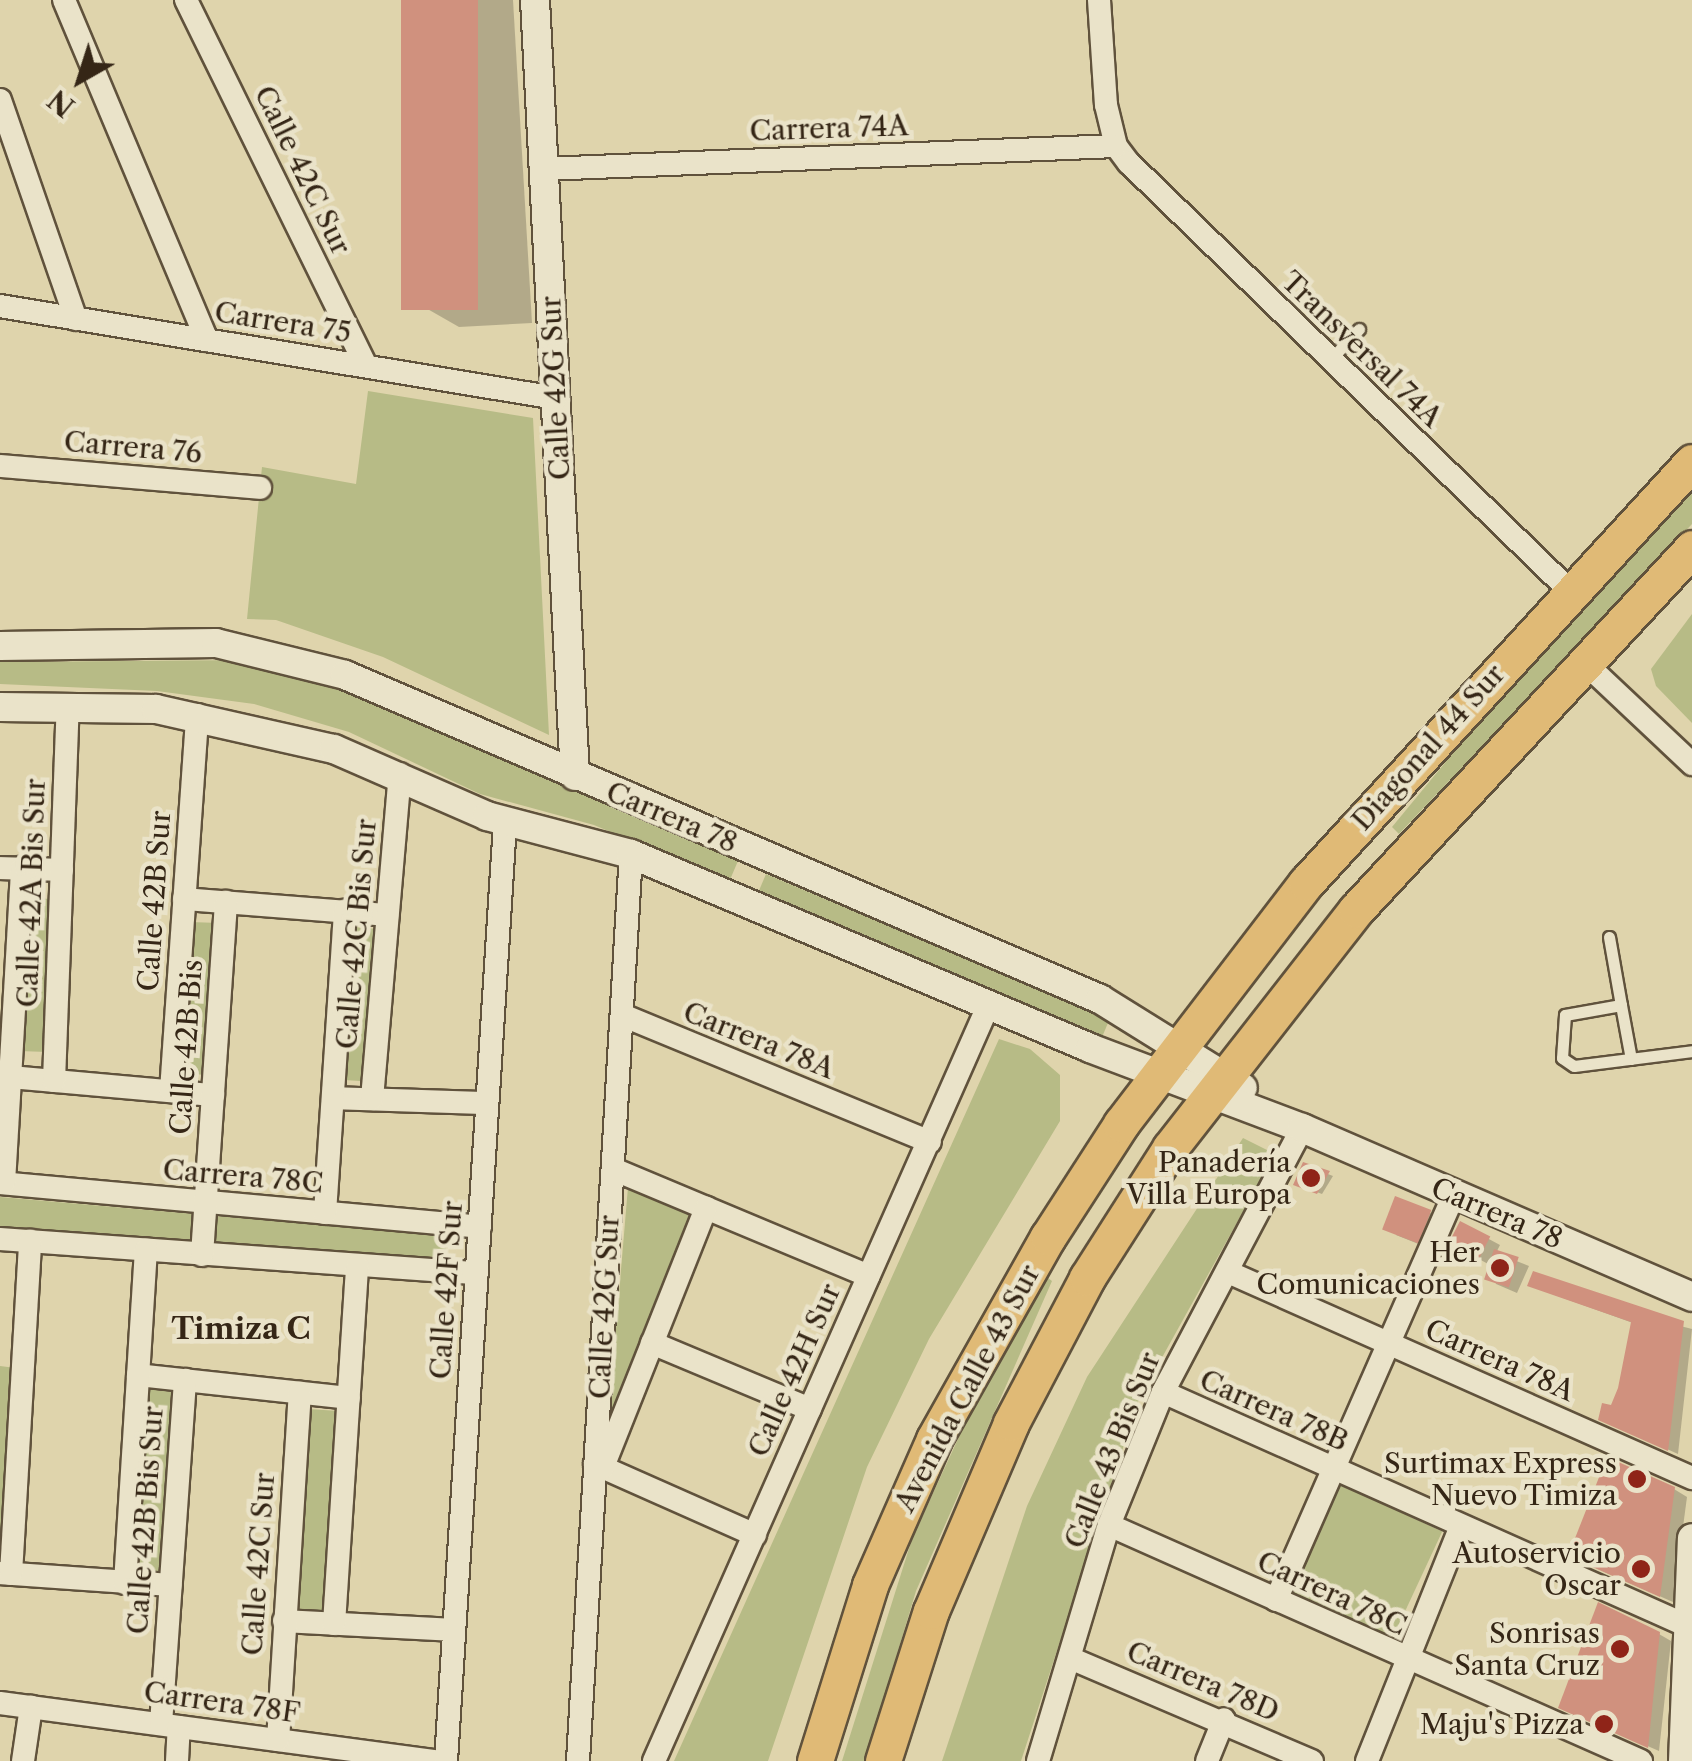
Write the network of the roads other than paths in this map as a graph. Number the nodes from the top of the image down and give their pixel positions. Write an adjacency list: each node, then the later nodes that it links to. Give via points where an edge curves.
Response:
1 (64, 0): 11 (street)
2 (186, 0): 13 (street, Calle 42C Sur)
3 (535, 0): 7 (street, Calle 42G Sur)
4 (1099, 0): 6 (street, via 1106,105)
5 (0, 100): 9 (street)
6 (1116, 146): 7 (street, Carrera 74A); 12 (street, Transversal 74A)
7 (544, 169): 14 (street, Calle 42G Sur)
8 (0, 306): 9 (street, Carrera 75)
9 (76, 319): 11 (street, Carrera 75)
10 (1358, 329): 12 (lane)
11 (207, 340): 13 (street, Carrera 75)
12 (1330, 360): 19 (street, Transversal 74A)
13 (366, 366): 14 (street, Carrera 75)
14 (556, 398): 27 (street, Calle 42G Sur)
15 (1692, 462): 19 (main road, Diagonal 44 Sur)
16 (0, 466): 17 (street, Carrera 76)
17 (260, 488)
18 (1692, 548): 21 (main road, Diagonal 44 Sur)
19 (1572, 592): 42 (main road, Diagonal 44 Sur, via 1306,883)
20 (0, 646): 27 (street, Carrera 78, via 244,646 345,676)
21 (1586, 664): 25 (street); 48 (main road, Diagonal 44 Sur, via 1356,910)
22 (7, 704): 23 (street, Carrera 78)
23 (68, 707): 24 (street, Carrera 78); 32 (street, Calle 42A Bis Sur)
24 (197, 714): 26 (street, Carrera 78, via 334,749); 34 (street, Calle 42B Sur)
25 (1692, 764)
26 (400, 774): 28 (street, Carrera 78); 37 (street, Calle 42C Bis Sur)
27 (575, 776): 29 (street, Carrera 78)
28 (505, 822): 30 (street, Carrera 78); 53 (street, Calle 42F Sur)
29 (756, 853): 33 (street); 42 (street, Carrera 78, via 1100,999)
30 (631, 854): 33 (street, Carrera 78); 41 (street, Calle 42G Sur)
31 (11, 868): 32 (street); 46 (street)
32 (62, 870): 47 (street, Calle 42A Bis Sur)
33 (738, 898): 39 (street, Carrera 78)
34 (184, 899): 35 (street); 49 (street, Calle 42B Sur)
35 (226, 902): 36 (street); 50 (street, Calle 42B Bis)
36 (345, 911): 37 (street); 51 (street)
37 (387, 915): 52 (street, Calle 42C Bis Sur)
38 (1609, 937): 40 (lane)
39 (989, 1004): 45 (street, Carrera 78); 55 (street, Calle 42H Sur)
40 (1622, 1005): 44 (lane); 44 (lane, via 1569,1010 1562,1022 1562,1058 1574,1066)
41 (622, 1016): 55 (street, Carrera 78A); 56 (street, Calle 42G Sur)
42 (1178, 1044): 45 (main road, Avenida Calle 43 Sur); 48 (street, Carrera 78)
43 (1692, 1052): 44 (lane)
44 (1631, 1059)
45 (1157, 1073): 48 (street, Carrera 78); 110 (main road, Avenida Calle 43 Sur, via 1048,1237 934,1439 854,1628)
46 (10, 1077): 47 (street); 57 (street)
47 (54, 1081): 49 (street)
48 (1218, 1085): 54 (street, Carrera 78); 111 (main road, Avenida Calle 43 Sur, via 1087,1278 1010,1424 931,1610)
49 (171, 1091): 50 (street)
50 (213, 1095): 59 (street, Calle 42B Bis)
51 (333, 1098): 52 (street); 61 (street)
52 (372, 1099): 53 (street)
53 (488, 1103): 62 (street, Calle 42F Sur)
54 (1302, 1128): 58 (street, Carrera 78); 68 (street, Calle 43 Bis Sur)
55 (930, 1142): 70 (street, Calle 42H Sur)
56 (612, 1169): 60 (street); 81 (street, Calle 42G Sur)
57 (2, 1183): 59 (street, Carrera 78C)
58 (1454, 1194): 71 (street, Carrera 78); 73 (street)
59 (206, 1203): 61 (street, Carrera 78C); 66 (street, Calle 42B Bis)
60 (706, 1208): 70 (street); 72 (street)
61 (326, 1213): 62 (street, Carrera 78C)
62 (480, 1227): 69 (street, Calle 42F Sur)
63 (0, 1239): 64 (street)
64 (30, 1241): 65 (street); 74 (street)
65 (146, 1250): 66 (street); 75 (street)
66 (202, 1255): 67 (street)
67 (357, 1266): 69 (street); 79 (street)
68 (1228, 1272): 73 (street, Carrera 78A); 77 (street, Calle 43 Bis Sur)
69 (476, 1273): 95 (street, Calle 42F Sur)
70 (868, 1276): 80 (street, Calle 42H Sur)
71 (1692, 1297)
72 (652, 1342): 80 (street); 81 (street)
73 (1388, 1344): 82 (street); 83 (street, Carrera 78A)
74 (12, 1365): 88 (street)
75 (138, 1375): 76 (street); 89 (street)
76 (185, 1380): 78 (street); 90 (street, Calle 42B Bis Sur)
77 (1163, 1392): 82 (street, Carrera 78B); 84 (street, Calle 43 Bis Sur)
78 (300, 1393): 79 (street); 92 (street, Calle 42C Sur)
79 (348, 1398): 93 (street)
80 (810, 1408): 86 (street, Calle 42H Sur)
81 (599, 1466): 86 (street); 108 (street, Calle 42G Sur)
82 (1333, 1469): 85 (street, Carrera 78B); 91 (street)
83 (1692, 1478)
84 (1109, 1526): 91 (street, Carrera 78C); 96 (street, Calle 43 Bis Sur)
85 (1460, 1528): 94 (street, Carrera 78B); 97 (street)
86 (754, 1535): 109 (street, Calle 42H Sur)
87 (1692, 1538): 94 (street)
88 (6, 1574): 89 (street)
89 (125, 1583): 90 (street)
90 (171, 1585): 101 (street, Calle 42B Bis Sur)
91 (1276, 1600): 97 (street, Carrera 78C)
92 (284, 1622): 93 (street); 102 (street, Calle 42C Sur)
93 (334, 1624): 95 (street)
94 (1691, 1628): 117 (street)
95 (454, 1630): 107 (street, Calle 42F Sur)
96 (1070, 1658): 100 (street, Carrera 78D); 112 (street, Calle 43 Bis Sur)
97 (1406, 1661): 115 (street); 116 (street, Carrera 78C)
98 (0, 1703): 99 (street, Carrera 78F)
99 (31, 1707): 101 (street, Carrera 78F); 104 (street)
100 (1224, 1719): 113 (street); 114 (street, Carrera 78D)
101 (170, 1726): 102 (street, Carrera 78F); 105 (street, Calle 42B Bis Sur)
102 (278, 1740): 103 (street, Carrera 78F)
103 (319, 1753): 106 (street, Carrera 78F)
104 (23, 1761)
105 (177, 1761)
106 (435, 1761)
107 (446, 1761)
108 (578, 1761)
109 (654, 1761)
110 (816, 1761)
111 (883, 1761)
112 (1038, 1761)
113 (1207, 1761)
114 (1312, 1761)
115 (1367, 1761)
116 (1641, 1761)
117 (1683, 1761)

